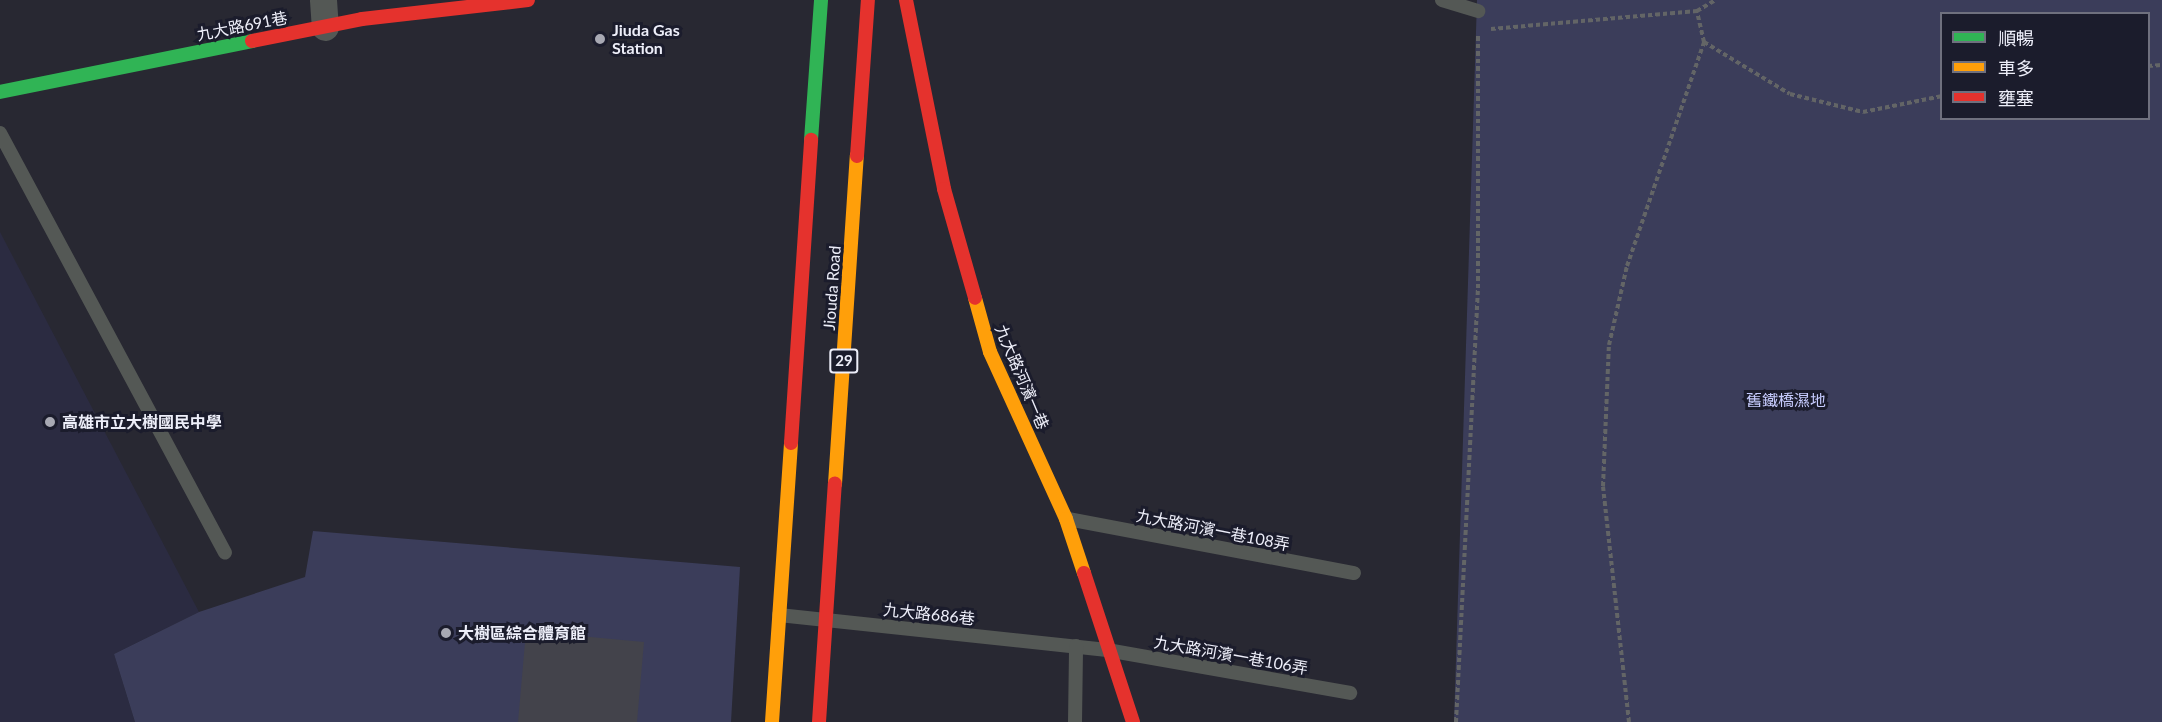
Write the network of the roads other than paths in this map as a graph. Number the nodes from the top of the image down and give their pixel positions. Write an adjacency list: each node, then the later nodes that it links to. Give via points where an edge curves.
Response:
1 (323, 0): 8 (street)
2 (528, 0): 8 (main road, 九大路691巷)
3 (821, 0): 14 (main road, Jiouda Road)
4 (868, 0): 15 (main road, Jiouda Road / 29)
5 (906, 0): 11 (main road, 九大路河濱一巷, via 944,189 990,352)
6 (1442, 0): 7 (lane)
7 (1478, 10)
8 (325, 27): 9 (main road, 九大路691巷)
9 (0, 92)
10 (0, 133): 12 (lane)
11 (1066, 519): 13 (lane, 九大路河濱一巷108弄); 17 (main road, 九大路河濱一巷)
12 (225, 552)
13 (1354, 573)
14 (779, 615): 15 (lane, 九大路686巷); 19 (main road, Jiouda Road)
15 (826, 619): 16 (lane, 九大路686巷); 20 (main road, Jiouda Road / 29)
16 (1076, 646): 17 (lane, 九大路686巷); 21 (lane)
17 (1107, 650): 18 (lane, 九大路河濱一巷106弄); 22 (main road, 九大路河濱一巷)
18 (1350, 693)
19 (772, 722)
20 (819, 722)
21 (1074, 722)
22 (1132, 722)

